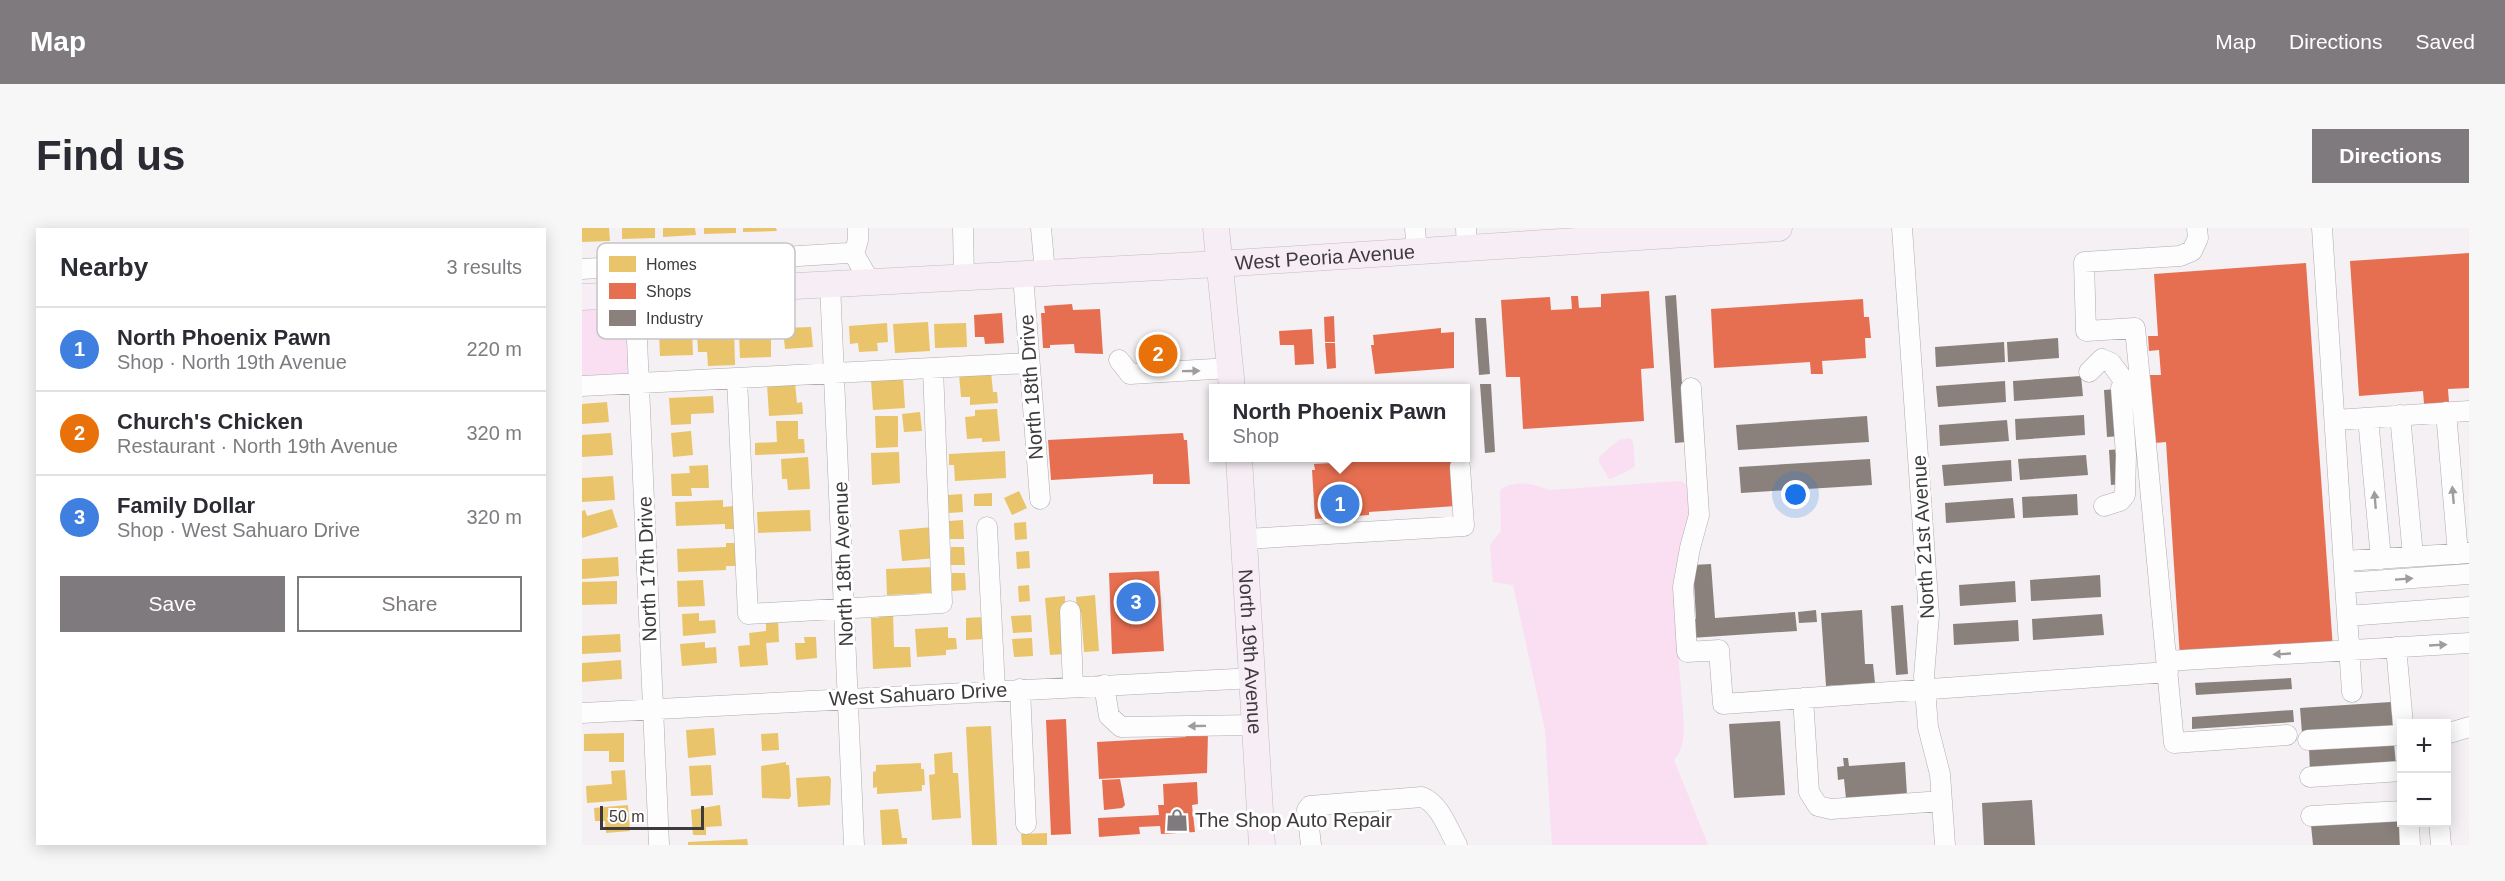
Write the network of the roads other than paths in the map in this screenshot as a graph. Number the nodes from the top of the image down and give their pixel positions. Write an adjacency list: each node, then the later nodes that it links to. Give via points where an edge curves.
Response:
1 (858, 228): 13 (street)
2 (963, 228): 19 (street)
3 (1041, 228): 18 (street, North 18th Drive)
4 (1216, 228): 15 (main road)
5 (1779, 228): 9 (main road, West Peoria Avenue)
6 (1902, 228): 67 (street, North 21st Avenue, via 1929,615)
7 (2197, 228): 33 (street, via 2198,238 2192,251 2180,256 2084,262 2086,331 2135,328)
8 (2322, 228): 41 (street)
9 (1611, 233): 10 (main road, West Peoria Avenue)
10 (1569, 235): 11 (main road, West Peoria Avenue)
11 (1466, 238): 12 (main road, West Peoria Avenue)
12 (1416, 240): 15 (main road, West Peoria Avenue)
13 (854, 254): 14 (street); 20 (street)
14 (795, 257)
15 (1219, 264): 18 (main road, West Peoria Avenue); 31 (main road)
16 (597, 269): 17 (street)
17 (582, 270)
18 (1034, 274): 19 (main road, West Peoria Avenue); 27 (street, North 18th Drive)
19 (964, 278): 20 (main road, West Peoria Avenue)
20 (870, 282): 21 (main road, West Peoria Avenue)
21 (830, 283): 22 (main road, West Peoria Avenue); 29 (street, North 18th Avenue)
22 (795, 285)
23 (597, 296): 24 (main road, West Peoria Avenue)
24 (582, 297)
25 (637, 339): 34 (street, North 17th Drive)
26 (1119, 360): 31 (street, one-way to 31, via 1130,374)
27 (1029, 363): 28 (street); 44 (street, North 18th Drive)
28 (933, 368): 29 (street); 55 (street, via 942,603)
29 (834, 372): 32 (street); 55 (street, North 18th Avenue)
30 (2089, 372): 33 (street, via 2102,359)
31 (1231, 378)
32 (737, 379): 34 (street); 55 (street, via 747,614)
33 (2132, 381): 45 (street, via 2121,388 2127,488 2120,501); 61 (street)
34 (639, 383): 35 (street); 71 (street, North 17th Drive)
35 (582, 386)
36 (1691, 388): 70 (street, via 1699,515 1683,587 1687,652 1719,650 1723,704)
37 (2469, 411): 38 (street)
38 (2446, 412): 39 (street); 48 (street, one-way to 38)
39 (2400, 416): 40 (street); 49 (street)
40 (2368, 418): 41 (street); 50 (street, one-way to 40)
41 (2335, 420): 51 (street)
42 (1239, 462): 47 (main road, North 19th Avenue)
43 (1460, 467): 47 (street, via 1464,526)
44 (1040, 499)
45 (2104, 506)
46 (987, 527): 66 (street)
47 (1245, 538): 62 (main road, North 19th Avenue)
48 (2464, 553): 49 (street)
49 (2413, 556): 50 (street)
50 (2381, 559): 51 (street)
51 (2344, 561): 53 (street)
52 (2469, 574): 53 (street, one-way to 52)
53 (2345, 583): 57 (street)
54 (2469, 607): 57 (street)
55 (845, 608): 69 (street, North 18th Avenue)
56 (1070, 611): 64 (street)
57 (2347, 616): 60 (street)
58 (2469, 643): 59 (street, one-way to 58)
59 (2396, 647): 60 (street); 73 (street)
60 (2349, 650): 61 (street, one-way to 61); 68 (street)
61 (2168, 667): 67 (street); 77 (street, via 2175,743)
62 (1254, 678): 63 (street, West Sahuaro Drive); 74 (main road, North 19th Avenue)
63 (1104, 685): 64 (street, West Sahuaro Drive); 74 (street, one-way to 63, via 1121,727 1109,716)
64 (1073, 686): 65 (street, West Sahuaro Drive)
65 (1020, 689): 66 (street, West Sahuaro Drive); 85 (street)
66 (994, 690): 69 (street, West Sahuaro Drive)
67 (1925, 690): 70 (street); 82 (street, North 21st Avenue)
68 (2352, 692)
69 (849, 698): 71 (street, West Sahuaro Drive); 89 (street, North 18th Avenue)
70 (1803, 698): 82 (street, via 1809,792 1818,806 1831,809)
71 (653, 709): 72 (street, West Sahuaro Drive); 88 (street, North 17th Drive)
72 (582, 713)
73 (2403, 719)
74 (1256, 725): 90 (main road, North 19th Avenue)
75 (2469, 727): 76 (street)
76 (2451, 732)
77 (2287, 735)
78 (2397, 735): 79 (street)
79 (2308, 740)
80 (2397, 771): 81 (street)
81 (2310, 777)
82 (1942, 801): 93 (street, North 21st Avenue)
83 (2397, 811): 84 (street)
84 (2311, 816)
85 (1026, 824)
86 (2409, 827): 94 (street)
87 (2439, 827): 95 (street)
88 (659, 845)
89 (854, 845)
90 (1262, 845)
91 (1311, 845): 92 (street, via 1307,810 1310,806 1422,797 1436,808)
92 (1457, 845)
93 (1945, 845)
94 (2410, 845)
95 (2440, 845)

